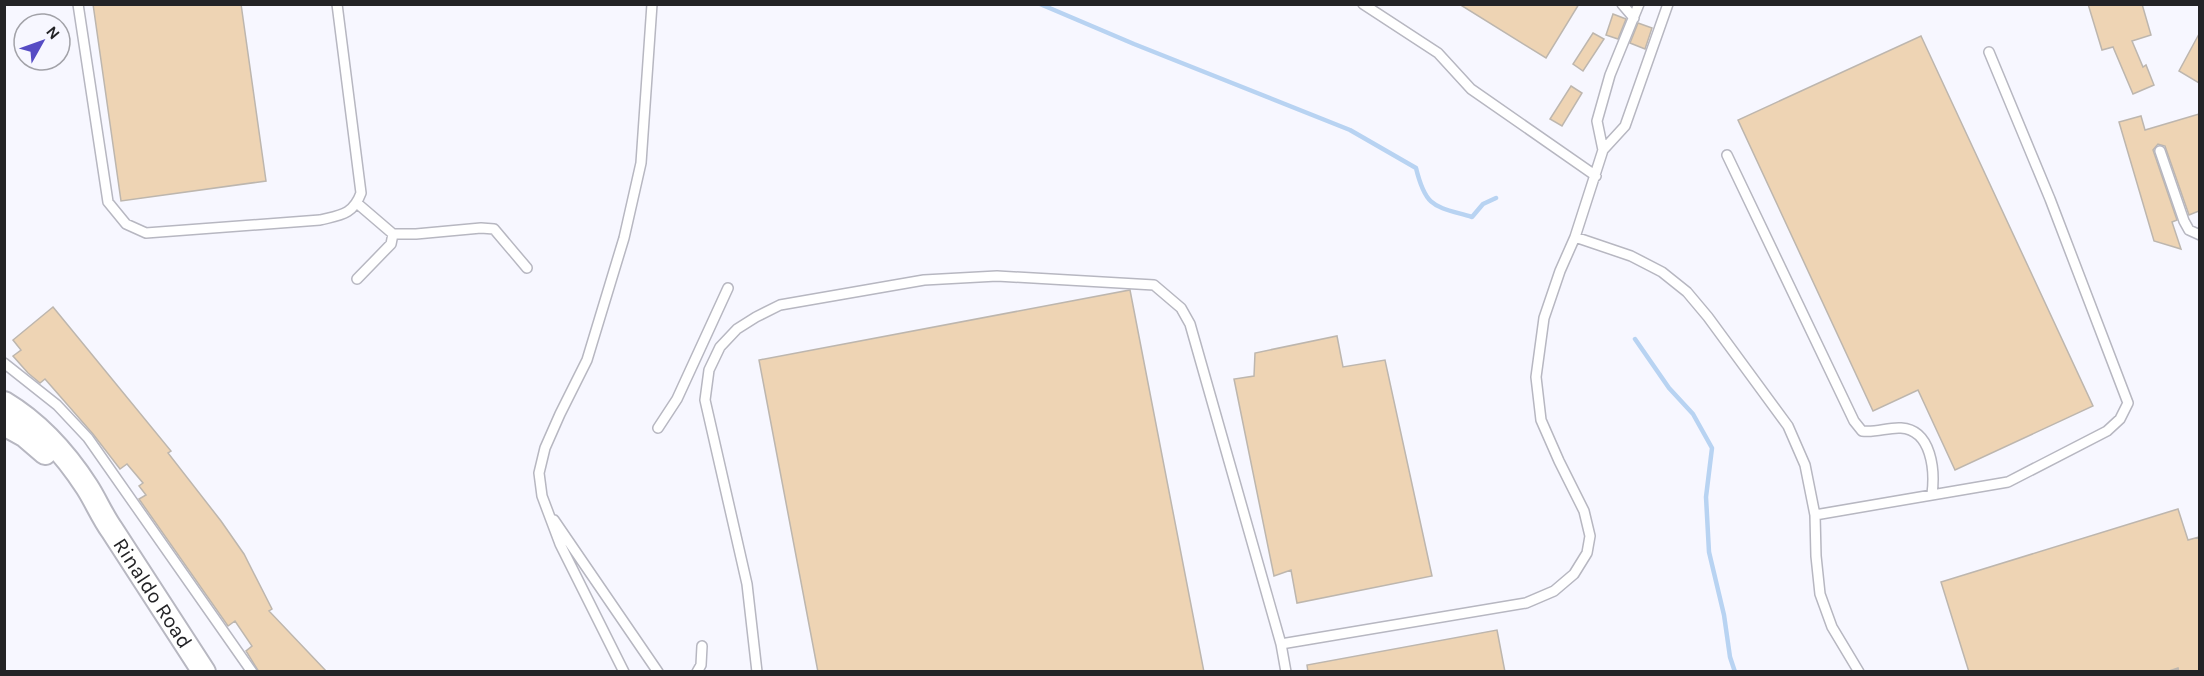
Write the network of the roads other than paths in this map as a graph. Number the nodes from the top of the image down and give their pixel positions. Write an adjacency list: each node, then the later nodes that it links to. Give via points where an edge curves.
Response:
1 (78, 4): 14 (lane, via 108,202 126,224 146,233 320,220 345,214)
2 (337, 4): 14 (lane, via 362,194)
3 (652, 4): 26 (lane, via 640,163 624,238 588,360 545,448 539,474)
4 (1363, 4): 13 (lane, via 1438,52 1472,89)
5 (1622, 4): 8 (lane)
6 (1639, 4): 8 (lane)
7 (1668, 4): 10 (lane, via 1624,126)
8 (1634, 18): 10 (lane, via 1610,75 1597,121)
9 (1989, 52): 25 (lane, via 2128,403 2120,419 2107,431 2008,483)
10 (1603, 150): 13 (lane)
11 (2160, 151): 16 (lane, via 2184,221 2189,231)
12 (1728, 155): 25 (lane, via 1854,421 1862,431 1902,428 1917,434 1928,449 1934,475)
13 (1596, 176): 17 (lane)
14 (358, 204): 15 (lane)
15 (393, 234): 18 (lane, via 494,230); 19 (lane, via 391,244)
16 (2199, 235)
17 (1575, 237): 27 (lane, via 1641,261 1687,292 1788,426 1805,465); 29 (lane, via 1544,318 1536,377 1541,420 1584,511 1590,536 1587,553 1574,574 1554,591 1526,603)
18 (527, 267)
19 (357, 279)
20 (728, 288): 24 (lane, via 677,399)
21 (4, 363): 33 (lane, via 57,405 88,438)
22 (4, 403): 28 (street, Rinaldo Road, via 27,416 47,435 87,488)
23 (4, 424): 28 (street, Rinaldo Road, via 44,451)
24 (658, 428)
25 (1932, 494): 27 (lane)
26 (546, 508): 31 (lane); 34 (lane)
27 (1815, 515): 38 (lane, via 1820,594 1832,627)
28 (102, 516): 32 (street, Rinaldo Road)
29 (1281, 644): 36 (lane, via 1190,324 1181,308 1154,285 997,276 924,280 780,305 737,329 720,347 709,370 705,400 747,584); 37 (lane)
30 (702, 646): 35 (lane)
31 (658, 670)
32 (204, 672)
33 (252, 672)
34 (624, 672)
35 (697, 672)
36 (757, 672)
37 (1286, 672)
38 (1859, 672)

